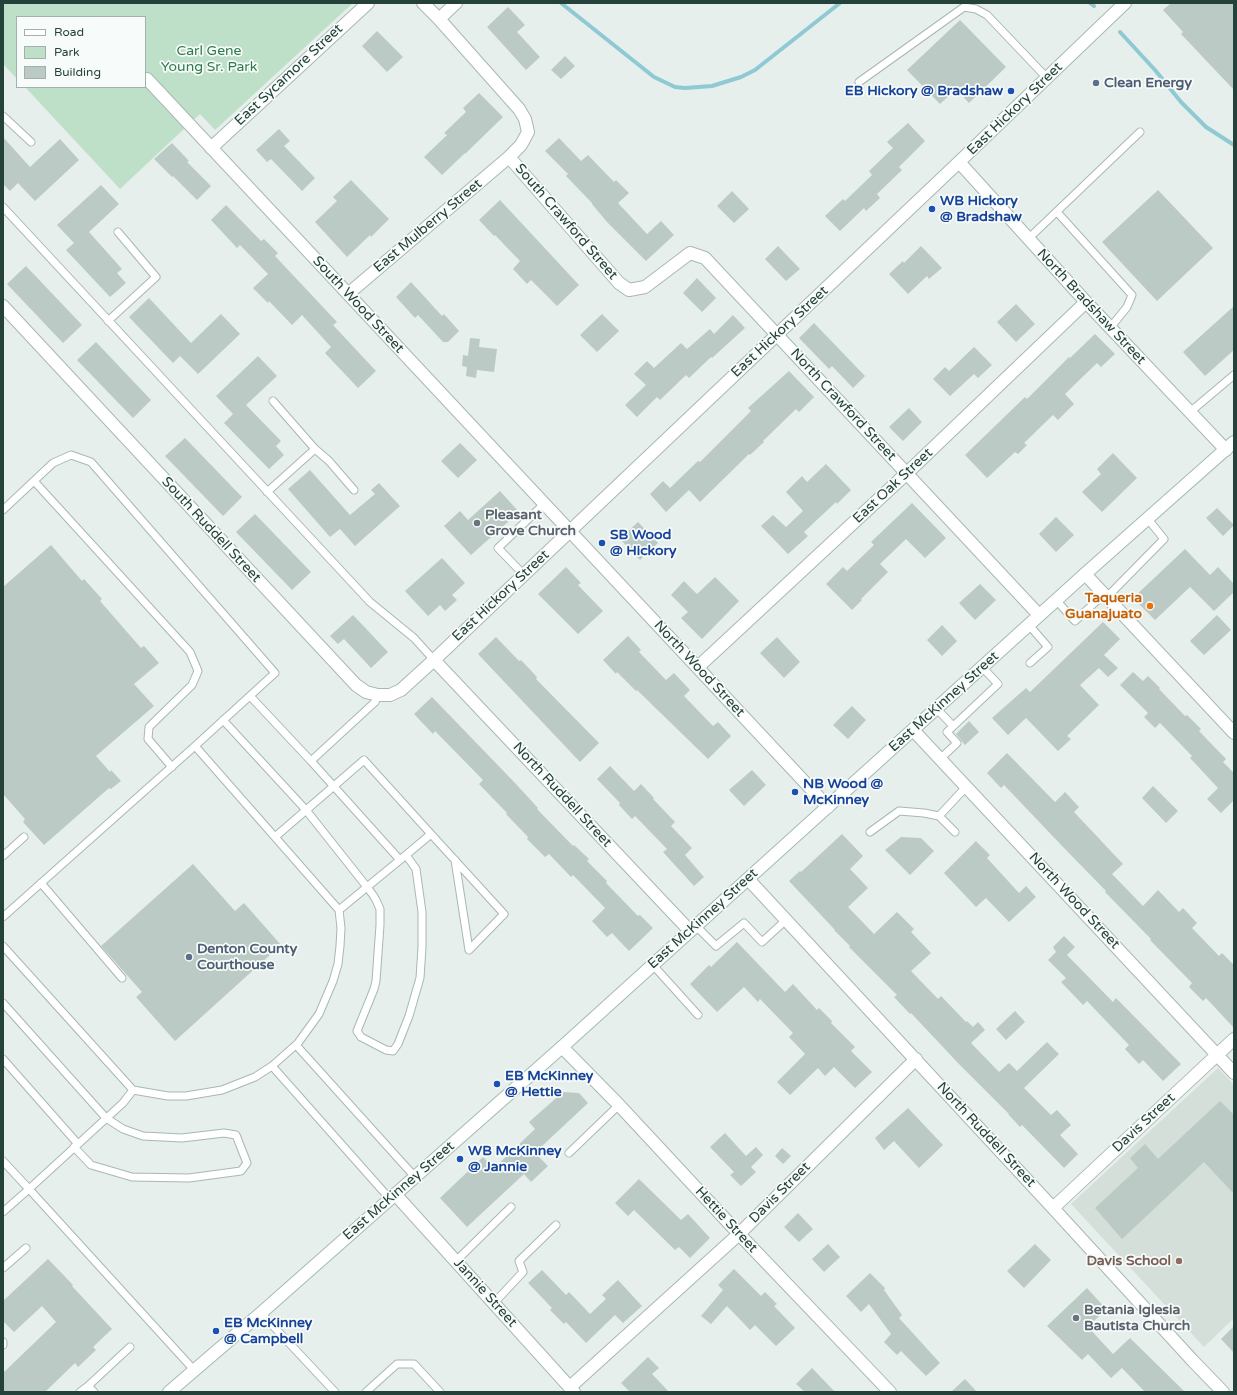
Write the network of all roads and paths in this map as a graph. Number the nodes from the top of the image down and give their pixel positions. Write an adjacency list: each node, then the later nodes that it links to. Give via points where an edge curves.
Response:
1 (368, 3): 12 (street, East Sycamore Street)
2 (423, 3): 5 (street, South Crawford Street)
3 (456, 3): 5 (street)
4 (1125, 3): 6 (street, East Hickory Street)
5 (439, 18): 13 (street, South Crawford Street, via 525,119 528,132 521,145)
6 (1047, 78): 8 (lane, via 987,15 976,9 964,7); 14 (street, East Hickory Street)
7 (147, 79): 12 (street, South Wood Street)
8 (859, 82)
9 (3, 116): 11 (lane)
10 (1140, 132): 16 (lane)
11 (31, 142)
12 (210, 148): 19 (street, South Wood Street)
13 (509, 157): 19 (street, East Mulberry Street); 24 (street, South Crawford Street, via 629,290 645,287 690,253 705,258)
14 (959, 162): 18 (street, North Bradshaw Street); 24 (street, East Hickory Street)
15 (3, 207): 22 (lane)
16 (1057, 212): 18 (lane); 23 (lane, via 1132,294 1127,307)
17 (118, 232): 22 (lane, via 156,277)
18 (1028, 239): 20 (street, North Bradshaw Street)
19 (348, 294): 34 (street, South Wood Street)
20 (1086, 302): 23 (street, North Bradshaw Street); 30 (street, East Oak Street)
21 (3, 306): 48 (street, South Ruddell Street, via 356,685 366,692)
22 (108, 321): 33 (lane)
23 (1110, 328): 27 (street, North Bradshaw Street)
24 (777, 335): 30 (street, North Crawford Street); 37 (street, East Hickory Street)
25 (1234, 375): 27 (lane)
26 (273, 402): 29 (lane)
27 (1190, 412): 28 (street, North Bradshaw Street)
28 (1230, 446): 36 (street, East McKinney Street)
29 (315, 449): 32 (lane, via 329,460); 33 (lane)
30 (907, 473): 42 (street, North Crawford Street); 46 (street, East Oak Street)
31 (34, 481): 35 (lane); 49 (lane, via 53,462 71,455 91,462 275,673); 58 (lane, via 190,652 198,671 192,685 149,727 148,738)
32 (354, 490)
33 (267, 492): 44 (lane, via 370,602 414,638)
34 (544, 504): 37 (street, South Wood Street); 39 (lane, via 498,548)
35 (3, 510)
36 (1147, 518): 38 (street, East McKinney Street); 40 (lane, via 1164,539)
37 (570, 532): 39 (street, East Hickory Street); 46 (street, North Wood Street)
38 (1085, 574): 40 (street); 41 (street, East McKinney Street)
39 (524, 575): 44 (street, East Hickory Street)
40 (1105, 596): 41 (lane, via 1074,621); 54 (street)
41 (1056, 600): 42 (street, East McKinney Street)
42 (1039, 615): 43 (street, East McKinney Street)
43 (1029, 625): 45 (lane, via 1048,647); 47 (street, East McKinney Street)
44 (434, 660): 48 (street, via 401,690 390,695); 78 (street, North Ruddell Street)
45 (1030, 663)
46 (698, 667): 61 (street, North Wood Street)
47 (982, 667): 50 (street, East McKinney Street); 52 (lane, via 998,684)
48 (378, 695): 57 (lane, via 375,702)
49 (250, 696): 51 (lane); 57 (lane)
50 (937, 709): 52 (lane); 53 (street, East McKinney Street)
51 (223, 720): 55 (lane); 62 (lane)
52 (953, 726): 56 (lane, via 947,732 957,744)
53 (913, 730): 56 (street, North Wood Street); 61 (street, East McKinney Street)
54 (1234, 733)
55 (195, 746): 58 (lane); 68 (lane)
56 (940, 759): 60 (street, North Wood Street)
57 (311, 761): 59 (lane)
58 (172, 767): 73 (lane)
59 (333, 787): 62 (lane); 66 (lane, via 364,760); 70 (lane)
60 (966, 787): 63 (lane); 87 (street, North Wood Street)
61 (828, 807): 72 (street, East McKinney Street)
62 (306, 810): 68 (lane); 74 (lane)
63 (939, 816): 64 (lane, via 899,811); 65 (lane)
64 (870, 832)
65 (955, 832)
66 (431, 834): 70 (lane); 71 (lane)
67 (24, 837): 69 (lane)
68 (275, 837): 75 (lane)
69 (3, 856)
70 (403, 857): 74 (lane); 74 (lane, via 417,871 420,892 423,916 420,978 398,1044 391,1051 361,1037 357,1031 374,989 379,951 380,909)
71 (455, 860): 71 (lane, via 504,914 469,950 464,920)
72 (748, 879): 77 (street, North Ruddell Street); 78 (street, East McKinney Street)
73 (41, 883): 76 (lane); 81 (lane)
74 (367, 887): 75 (lane)
75 (339, 910): 85 (lane, via 340,946 333,981 319,1014)
76 (3, 917)
77 (786, 920): 78 (lane, via 762,942 744,923 716,946); 89 (street, North Ruddell Street)
78 (692, 927): 80 (street, East McKinney Street)
79 (3, 946): 92 (lane)
80 (652, 964): 83 (lane); 86 (street, East McKinney Street)
81 (122, 978)
82 (3, 1004): 94 (lane)
83 (698, 1015)
84 (1234, 1039): 87 (street, Davis Street)
85 (296, 1045): 90 (lane); 98 (lane)
86 (562, 1047): 93 (street, Hettie Street); 98 (street, East McKinney Street)
87 (1217, 1055): 91 (street, North Wood Street); 102 (street, Davis Street)
88 (3, 1059): 95 (lane)
89 (916, 1060): 102 (street, North Ruddell Street); 105 (street, Davis Street)
90 (272, 1066): 92 (lane, via 239,1084 204,1094 168,1096); 100 (lane)
91 (1234, 1073)
92 (133, 1090): 94 (lane)
93 (619, 1105): 96 (lane); 105 (street, Hettie Street)
94 (106, 1118): 95 (lane); 95 (lane, via 123,1130 143,1136 182,1138 224,1132 236,1135 247,1163 241,1171 189,1178 132,1177 91,1165)
95 (76, 1146): 99 (lane)
96 (569, 1153)
97 (3, 1161): 99 (lane)
98 (415, 1177): 100 (street, East McKinney Street)
99 (29, 1189): 103 (lane); 114 (lane)
100 (392, 1196): 107 (street, Jannie Street); 110 (street, East McKinney Street)
101 (511, 1207): 107 (lane)
102 (1053, 1208): 126 (street, North Ruddell Street)
103 (3, 1212)
104 (556, 1225): 109 (lane, via 519,1261 523,1272)
105 (739, 1234): 117 (street, Davis Street); 125 (street, Hettie Street)
106 (26, 1248): 108 (lane)
107 (456, 1261): 109 (street, Jannie Street)
108 (3, 1268)
109 (494, 1303): 117 (street, Jannie Street)
110 (261, 1314): 114 (street, East McKinney Street); 121 (lane)
111 (3, 1342): 112 (lane)
112 (3, 1345)
113 (130, 1346): 115 (lane)
114 (194, 1370): 120 (street, East McKinney Street)
115 (88, 1386): 118 (lane); 119 (lane)
116 (373, 1386): 122 (lane); 123 (lane); 124 (lane, via 397,1364 414,1364)
117 (572, 1390)
118 (80, 1392)
119 (94, 1392)
120 (170, 1392)
121 (335, 1392)
122 (366, 1392)
123 (379, 1392)
124 (440, 1392)
125 (890, 1392)
126 (1223, 1392)

